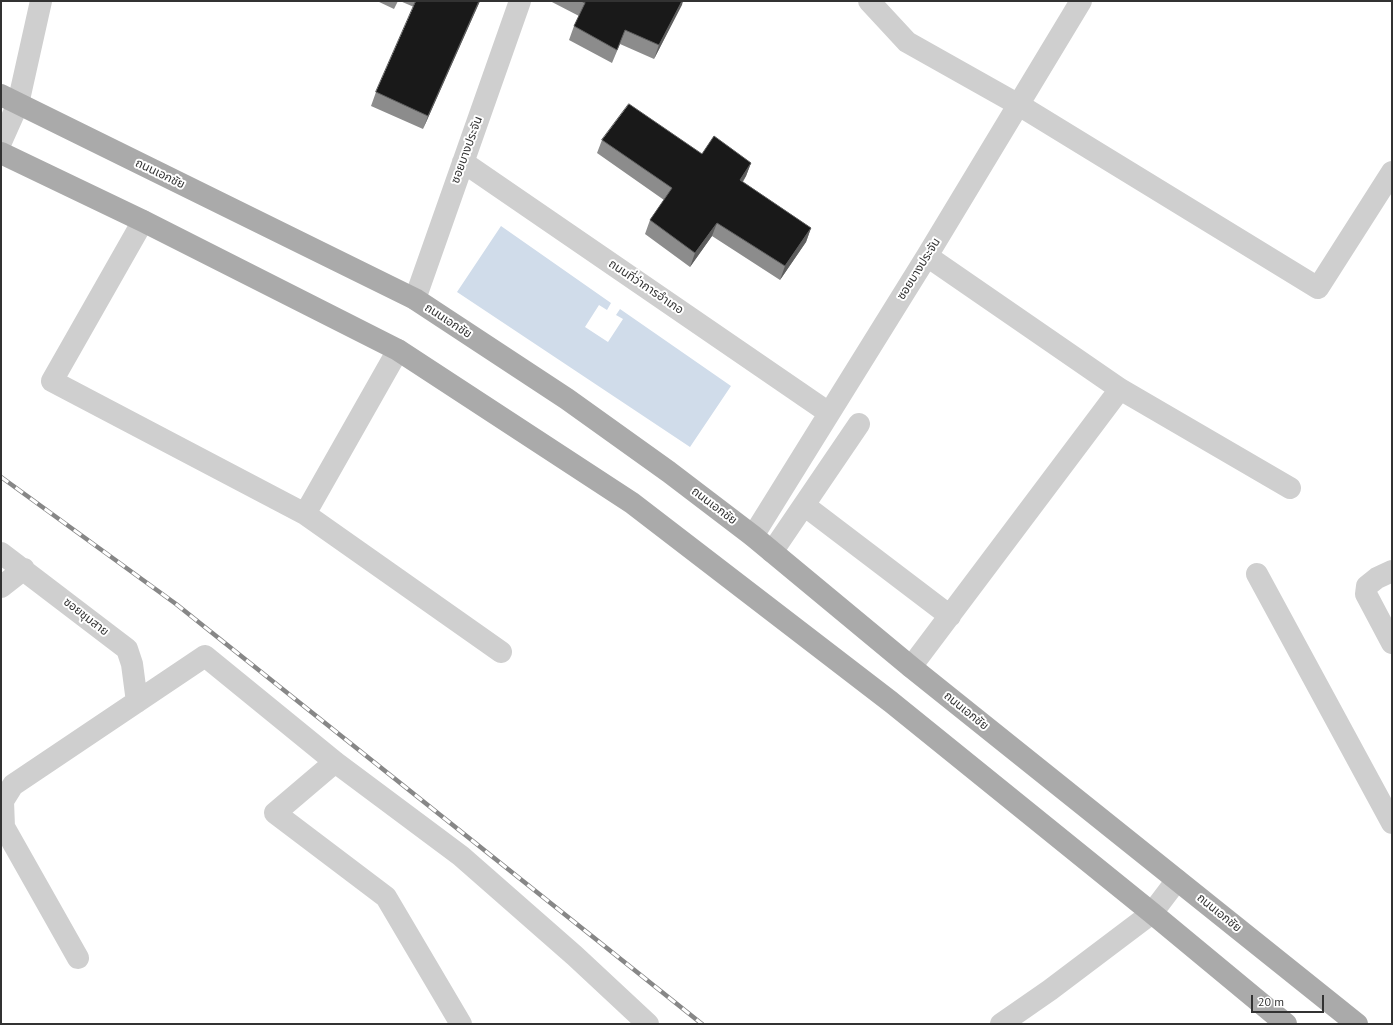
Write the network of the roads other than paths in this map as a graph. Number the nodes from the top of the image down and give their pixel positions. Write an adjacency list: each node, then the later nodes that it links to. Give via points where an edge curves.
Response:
1 (41, 1): 5 (street)
2 (520, 1): 9 (street, ซอยบางประจัน)
3 (869, 1): 6 (street, via 908,42)
4 (1081, 1): 6 (street, ซอยบางประจัน)
5 (9, 99): 7 (street); 13 (main road, ถนนเอกชัย)
6 (1019, 105): 10 (street, via 1318,288); 12 (street, ซอยบางประจัน)
7 (1, 142)
8 (1, 154): 11 (main road)
9 (463, 162): 13 (street, ซอยบางประจัน); 16 (street, ถนนที่ว่าการอำเภอ)
10 (1392, 172)
11 (143, 221): 14 (main road); 20 (street, via 52,381)
12 (928, 256): 15 (street); 16 (street, ซอยบางประจัน)
13 (415, 299): 21 (main road, ถนนเอกชัย, via 567,399)
14 (398, 350): 20 (street); 36 (main road, via 632,503 891,702)
15 (1120, 389): 18 (street); 28 (street)
16 (829, 413): 21 (street, ซอยบางประจัน)
17 (859, 424): 19 (street)
18 (1290, 488)
19 (804, 505): 23 (street); 28 (street)
20 (305, 514): 30 (street)
21 (753, 536): 23 (main road, ถนนเอกชัย)
22 (1, 552): 24 (street, ซอยชุมสาย)
23 (772, 552): 31 (main road, ถนนเอกชัย)
24 (24, 569): 27 (street); 32 (street, ซอยชุมสาย, via 127,649 132,664)
25 (1392, 571): 29 (street, via 1367,586 1366,594)
26 (1256, 574): 34 (street)
27 (1, 587)
28 (950, 616): 31 (street)
29 (1392, 643)
30 (501, 652)
31 (911, 667): 35 (main road, ถนนเอกชัย)
32 (137, 702): 33 (street, via 205,656); 37 (street, via 13,785 3,801 4,827)
33 (335, 762): 38 (street, via 275,813 386,897); 39 (street, via 461,856)
34 (1392, 823)
35 (1177, 880): 36 (street); 42 (main road, ถนนเอกชัย)
36 (1152, 913): 40 (street); 41 (main road)
37 (78, 958)
38 (461, 1024)
39 (648, 1024)
40 (1001, 1024)
41 (1286, 1024)
42 (1357, 1024)

